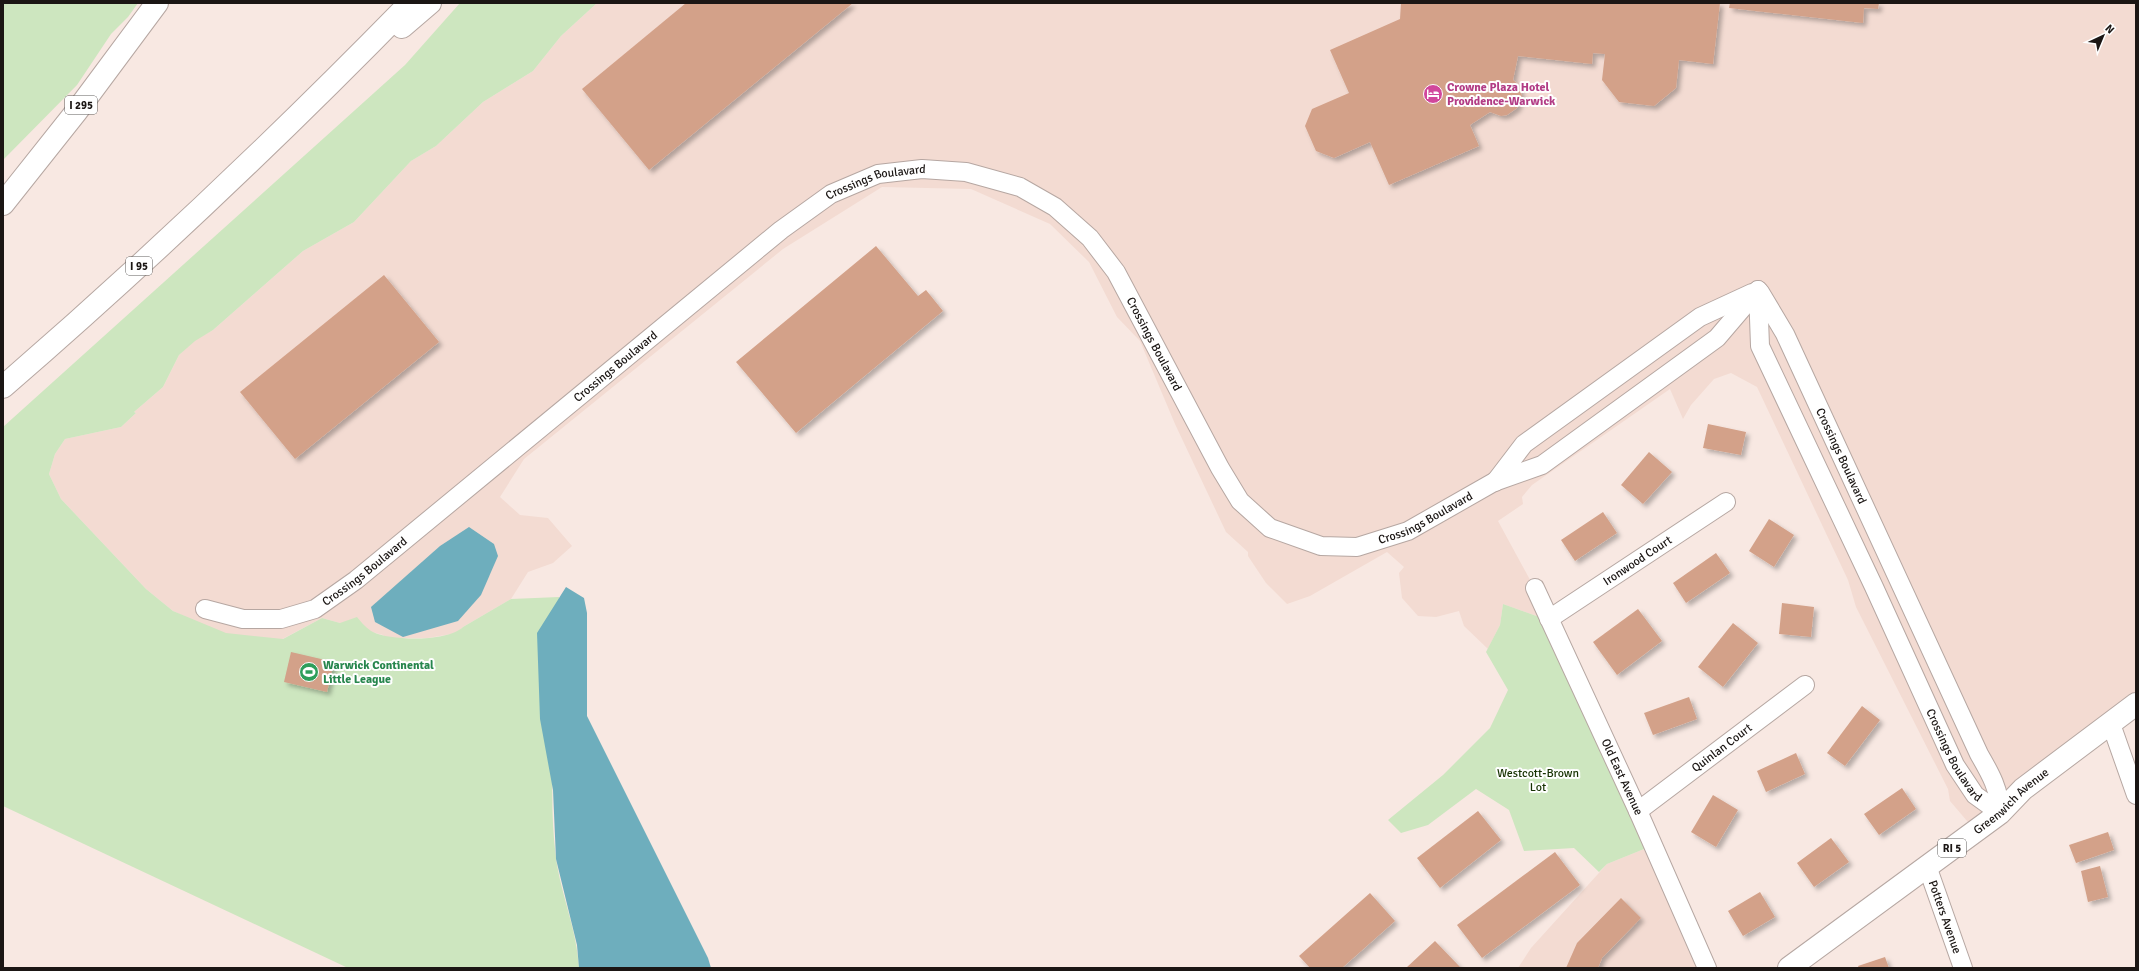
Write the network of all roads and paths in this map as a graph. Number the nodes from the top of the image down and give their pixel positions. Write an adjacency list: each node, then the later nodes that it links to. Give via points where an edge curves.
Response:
1 (157, 3): 5 (main road, I 295)
2 (410, 3): 4 (main road, I 95)
3 (430, 3): 4 (main road)
4 (272, 141): 7 (main road, I 95)
5 (3, 204)
6 (1758, 290): 8 (street, Crossings Boulavard, via 1700,317 1524,444); 8 (street, Crossings Boulavard, via 1717,338 1542,465); 18 (street, Crossings Boulavard, via 1785,334 1948,690 1994,782 1999,793); 18 (street, Crossings Boulavard, via 1760,346 1955,765 1975,794)
7 (3, 387)
8 (1494, 482): 11 (street, Crossings Boulavard, via 1408,531 1357,547 1321,546 1270,528 1240,501 1116,272 1090,238 1055,207 1020,187 966,172 922,169 878,174 831,194 781,230 356,580 315,609 281,618 243,619)
9 (1726, 502): 12 (street, Ironwood Court)
10 (1534, 588): 12 (street, Old East Avenue)
11 (205, 609)
12 (1549, 619): 17 (street, Old East Avenue)
13 (1805, 685): 17 (street, Quinlan Court)
14 (2136, 704): 15 (main road, Greenwich Avenue / RI 5)
15 (2111, 724): 16 (street); 18 (main road, Greenwich Avenue / RI 5, via 2023,789)
16 (2136, 795)
17 (1638, 811): 20 (street, Old East Avenue)
18 (2000, 813): 19 (main road, Greenwich Avenue / RI 5)
19 (1927, 866): 21 (main road, Greenwich Avenue / RI 5); 22 (street, Potters Avenue)
20 (1706, 968)
21 (1789, 968)
22 (1963, 968)

